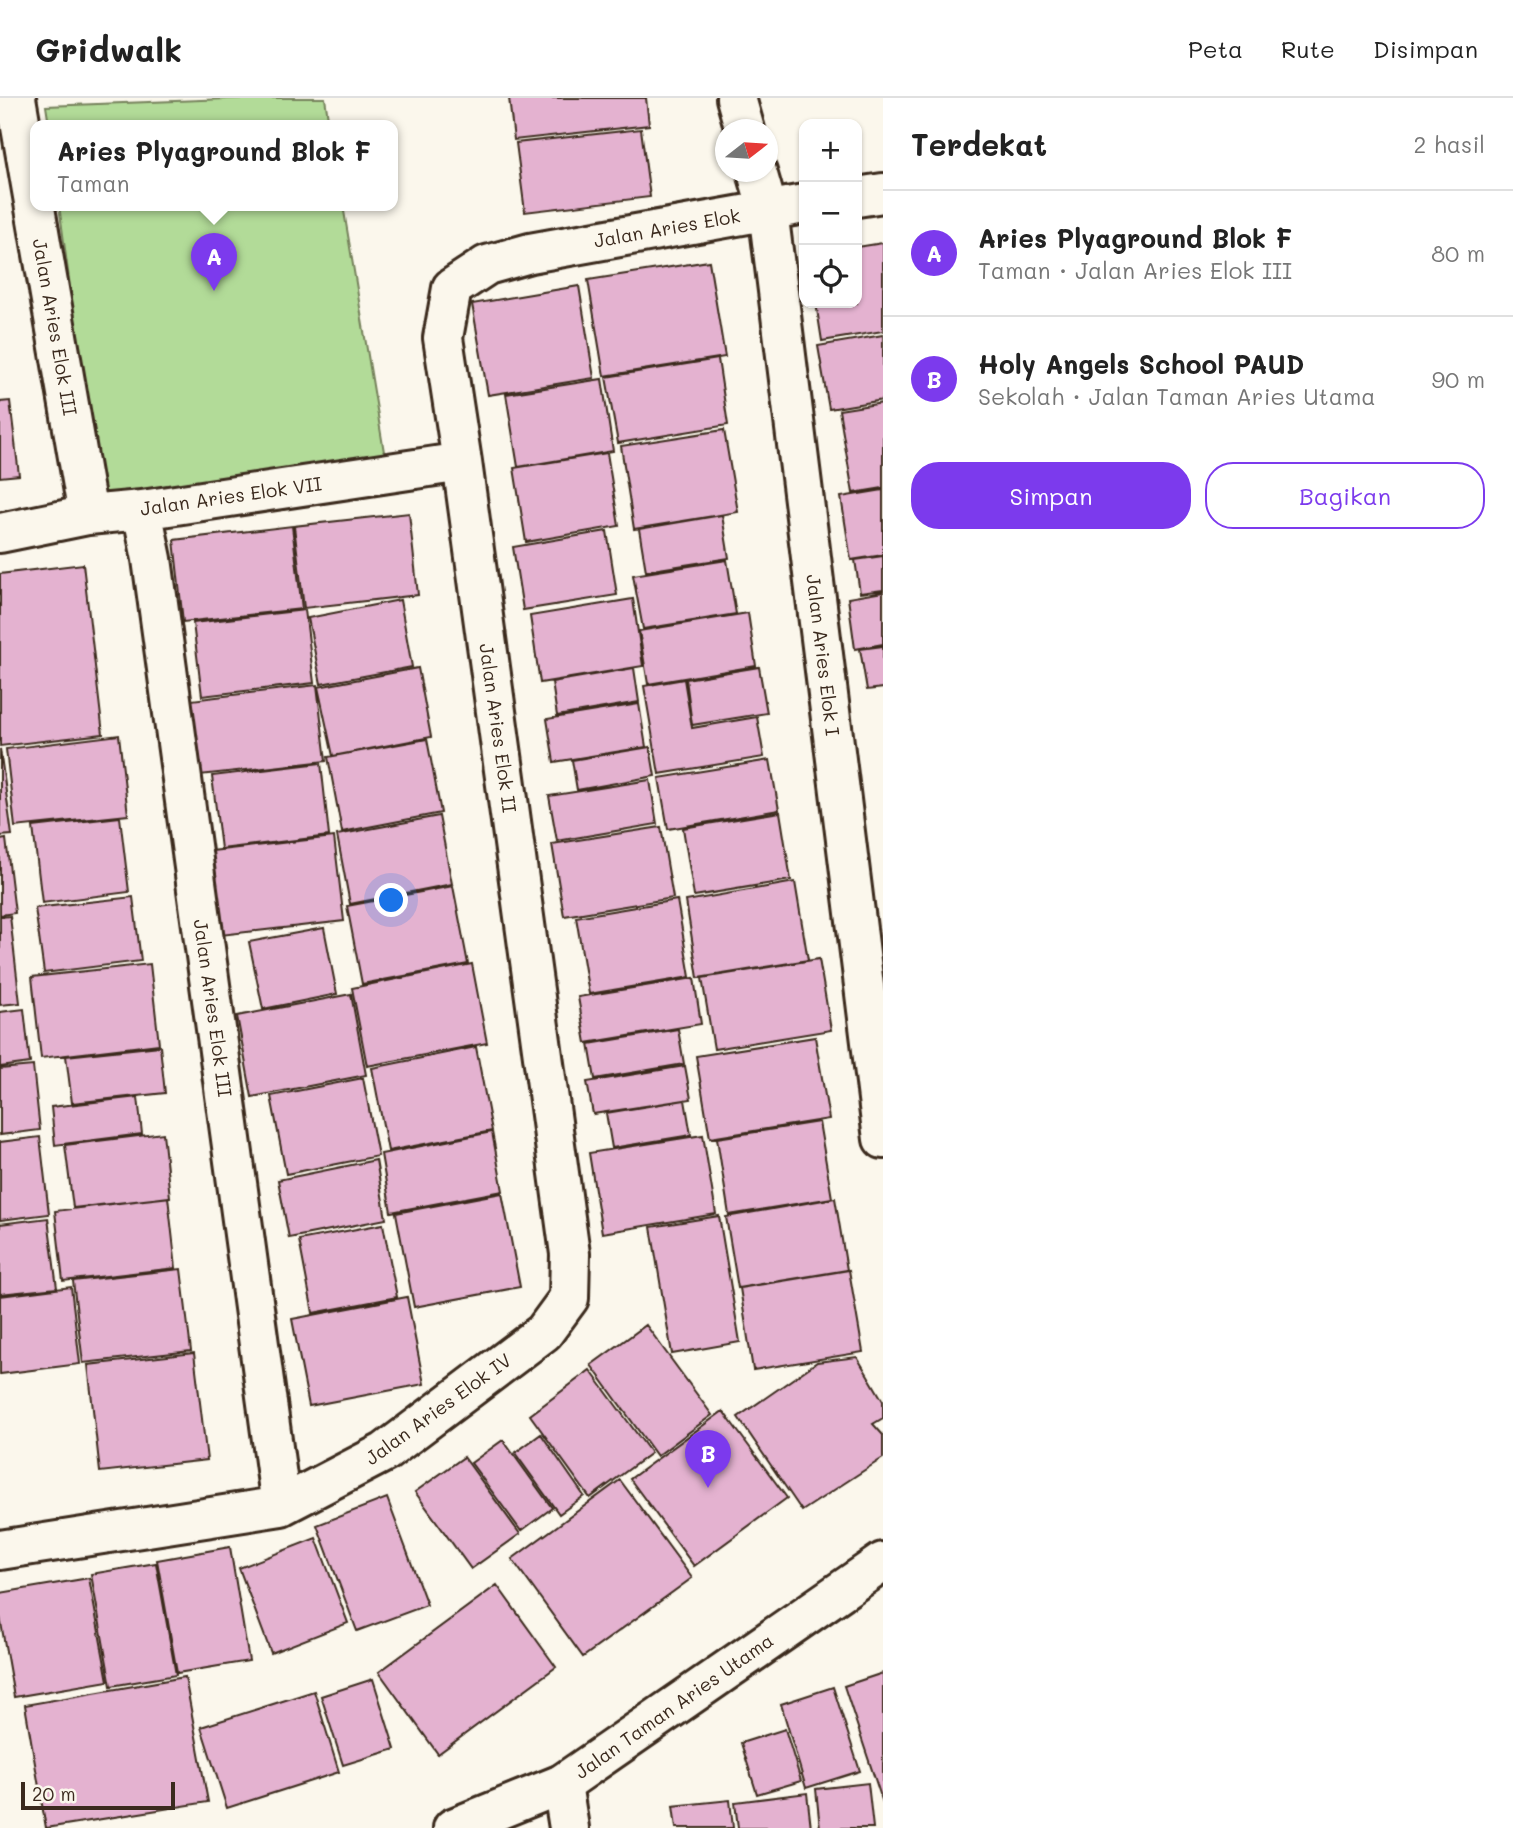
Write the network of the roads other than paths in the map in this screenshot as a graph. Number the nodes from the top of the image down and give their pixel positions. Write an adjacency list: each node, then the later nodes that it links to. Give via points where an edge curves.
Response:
1 (16, 98): 4 (street, Jalan Aries Elok III)
2 (736, 98): 3 (street)
3 (742, 119)
4 (30, 179)
5 (765, 182): 8 (street, Jalan Aries Elok I)
6 (883, 193): 7 (street)
7 (862, 196)
8 (786, 207): 10 (street, Jalan Aries Elok); 15 (street, Jalan Aries Elok I)
9 (36, 211): 13 (street, Jalan Aries Elok III)
10 (530, 253): 11 (street, Jalan Aries Elok II, via 487,265 452,288 443,338)
11 (462, 462): 12 (street, Jalan Aries Elok VII); 16 (street, Jalan Aries Elok II)
12 (142, 510): 13 (street, Jalan Aries Elok VII); 17 (street, Jalan Aries Elok III)
13 (88, 515): 14 (street, Jalan Aries Elok VII)
14 (0, 533)
15 (883, 1139)
16 (570, 1254): 17 (street, Jalan Aries Elok IV, via 569,1298 544,1332 385,1452)
17 (281, 1506): 18 (street, Jalan Aries Elok IV)
18 (0, 1550)
19 (883, 1562): 20 (street, Jalan Taman Aries Utama)
20 (562, 1784): 21 (street, Jalan Taman Aries Utama); 22 (street)
21 (453, 1828)
22 (569, 1828)

